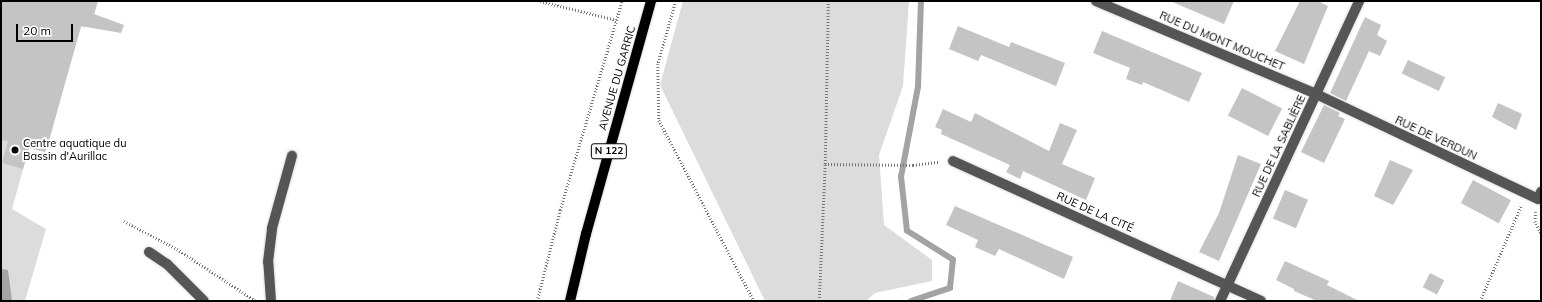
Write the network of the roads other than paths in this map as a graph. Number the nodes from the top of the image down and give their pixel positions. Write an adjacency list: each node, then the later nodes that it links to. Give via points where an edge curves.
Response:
1 (651, 1): 12 (main road, AVENUE DU GARRIC / N 122, via 586,234)
2 (1096, 1): 4 (street, RUE DU MONT MOUCHET)
3 (1359, 1): 4 (street, RUE DE LA SABLIÈRE)
4 (1316, 94): 7 (street, RUE DE VERDUN, via 1526,194); 9 (street, RUE DE LA SABLIÈRE)
5 (292, 156): 11 (street, via 272,228 268,262)
6 (953, 161): 9 (street, RUE DE LA CITÉ)
7 (1539, 196)
8 (149, 252): 10 (street, via 167,264)
9 (1228, 284): 13 (street, RUE DE LA SABLIÈRE); 14 (street, RUE DE LA CITÉ)
10 (204, 301)
11 (271, 301)
12 (570, 301)
13 (1220, 301)
14 (1261, 301)

